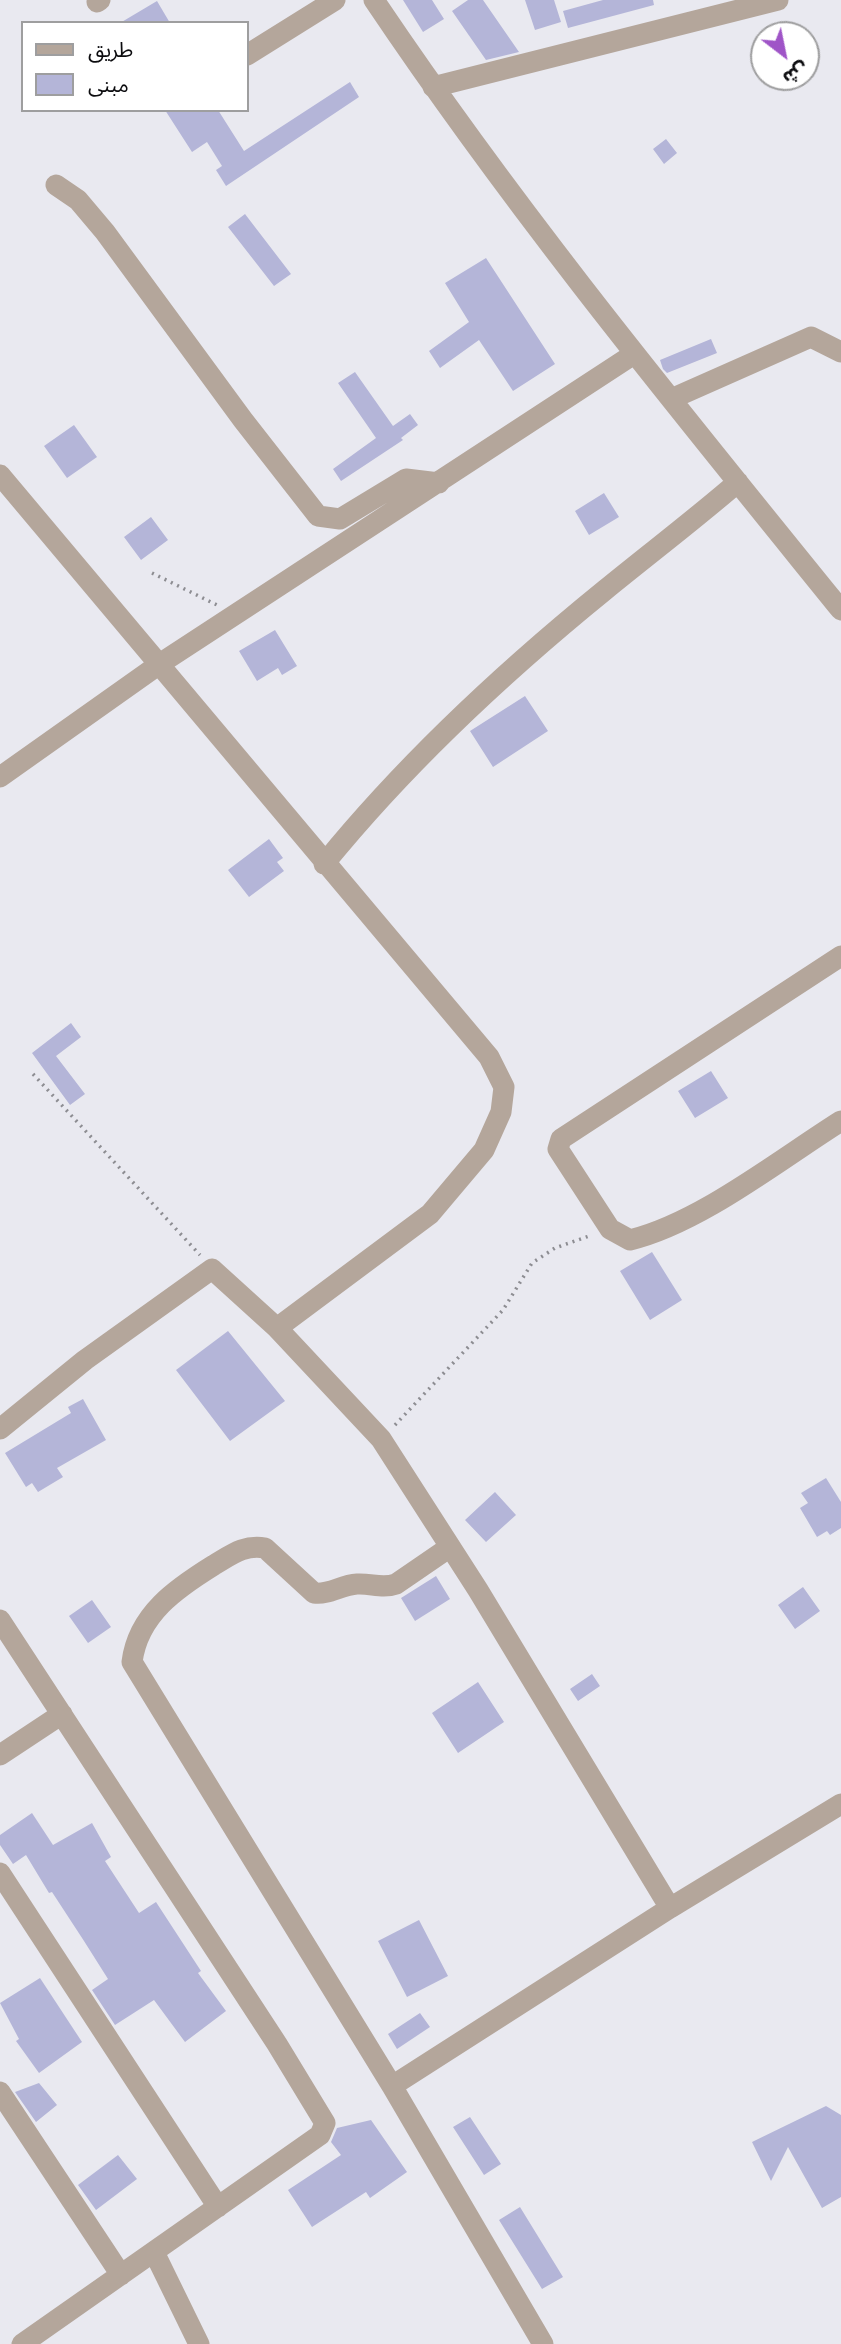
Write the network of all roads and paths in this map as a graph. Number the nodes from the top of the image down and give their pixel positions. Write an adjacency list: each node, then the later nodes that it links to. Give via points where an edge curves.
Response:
1 (335, 0): 4 (street)
2 (374, 0): 5 (street)
3 (778, 0): 5 (street)
4 (248, 54)
5 (433, 88): 8 (street)
6 (56, 185): 12 (street, via 78,200 105,232 318,516 340,519 407,479)
7 (841, 352): 9 (street, via 811,337)
8 (634, 354): 9 (street); 12 (street)
9 (671, 399): 11 (street)
10 (0, 475): 16 (street)
11 (737, 482): 14 (street); 18 (street, via 542,643 453,725 363,816)
12 (439, 483): 15 (street)
13 (152, 573): 15 (path)
14 (841, 610)
15 (238, 616): 16 (street)
16 (161, 663): 17 (street); 18 (street)
17 (0, 776)
18 (324, 864): 24 (street, via 489,1057 504,1087 501,1112 484,1150 430,1214)
19 (841, 956): 22 (street, via 561,1139 558,1149)
20 (33, 1074): 23 (path)
21 (841, 1121): 22 (street, via 659,1233 630,1240)
22 (610, 1229): 26 (path, via 555,1248 532,1263 496,1319)
23 (212, 1269): 24 (street); 25 (street, via 85,1360)
24 (277, 1328): 26 (street)
25 (0, 1429)
26 (381, 1439): 27 (street)
27 (450, 1547): 33 (street); 34 (street, via 396,1584 358,1584 323,1595 314,1593 265,1548 239,1550 163,1600 141,1630 132,1662)
28 (0, 1620): 29 (street)
29 (62, 1714): 30 (street); 36 (street, via 323,2116 320,2135)
30 (0, 1755)
31 (841, 1804): 33 (street)
32 (0, 1873): 36 (street)
33 (670, 1908): 34 (street)
34 (392, 2087): 41 (street)
35 (0, 2092): 38 (street)
36 (218, 2207): 37 (street)
37 (154, 2252): 38 (street); 40 (street)
38 (121, 2274): 39 (street)
39 (22, 2344)
40 (199, 2344)
41 (543, 2344)

